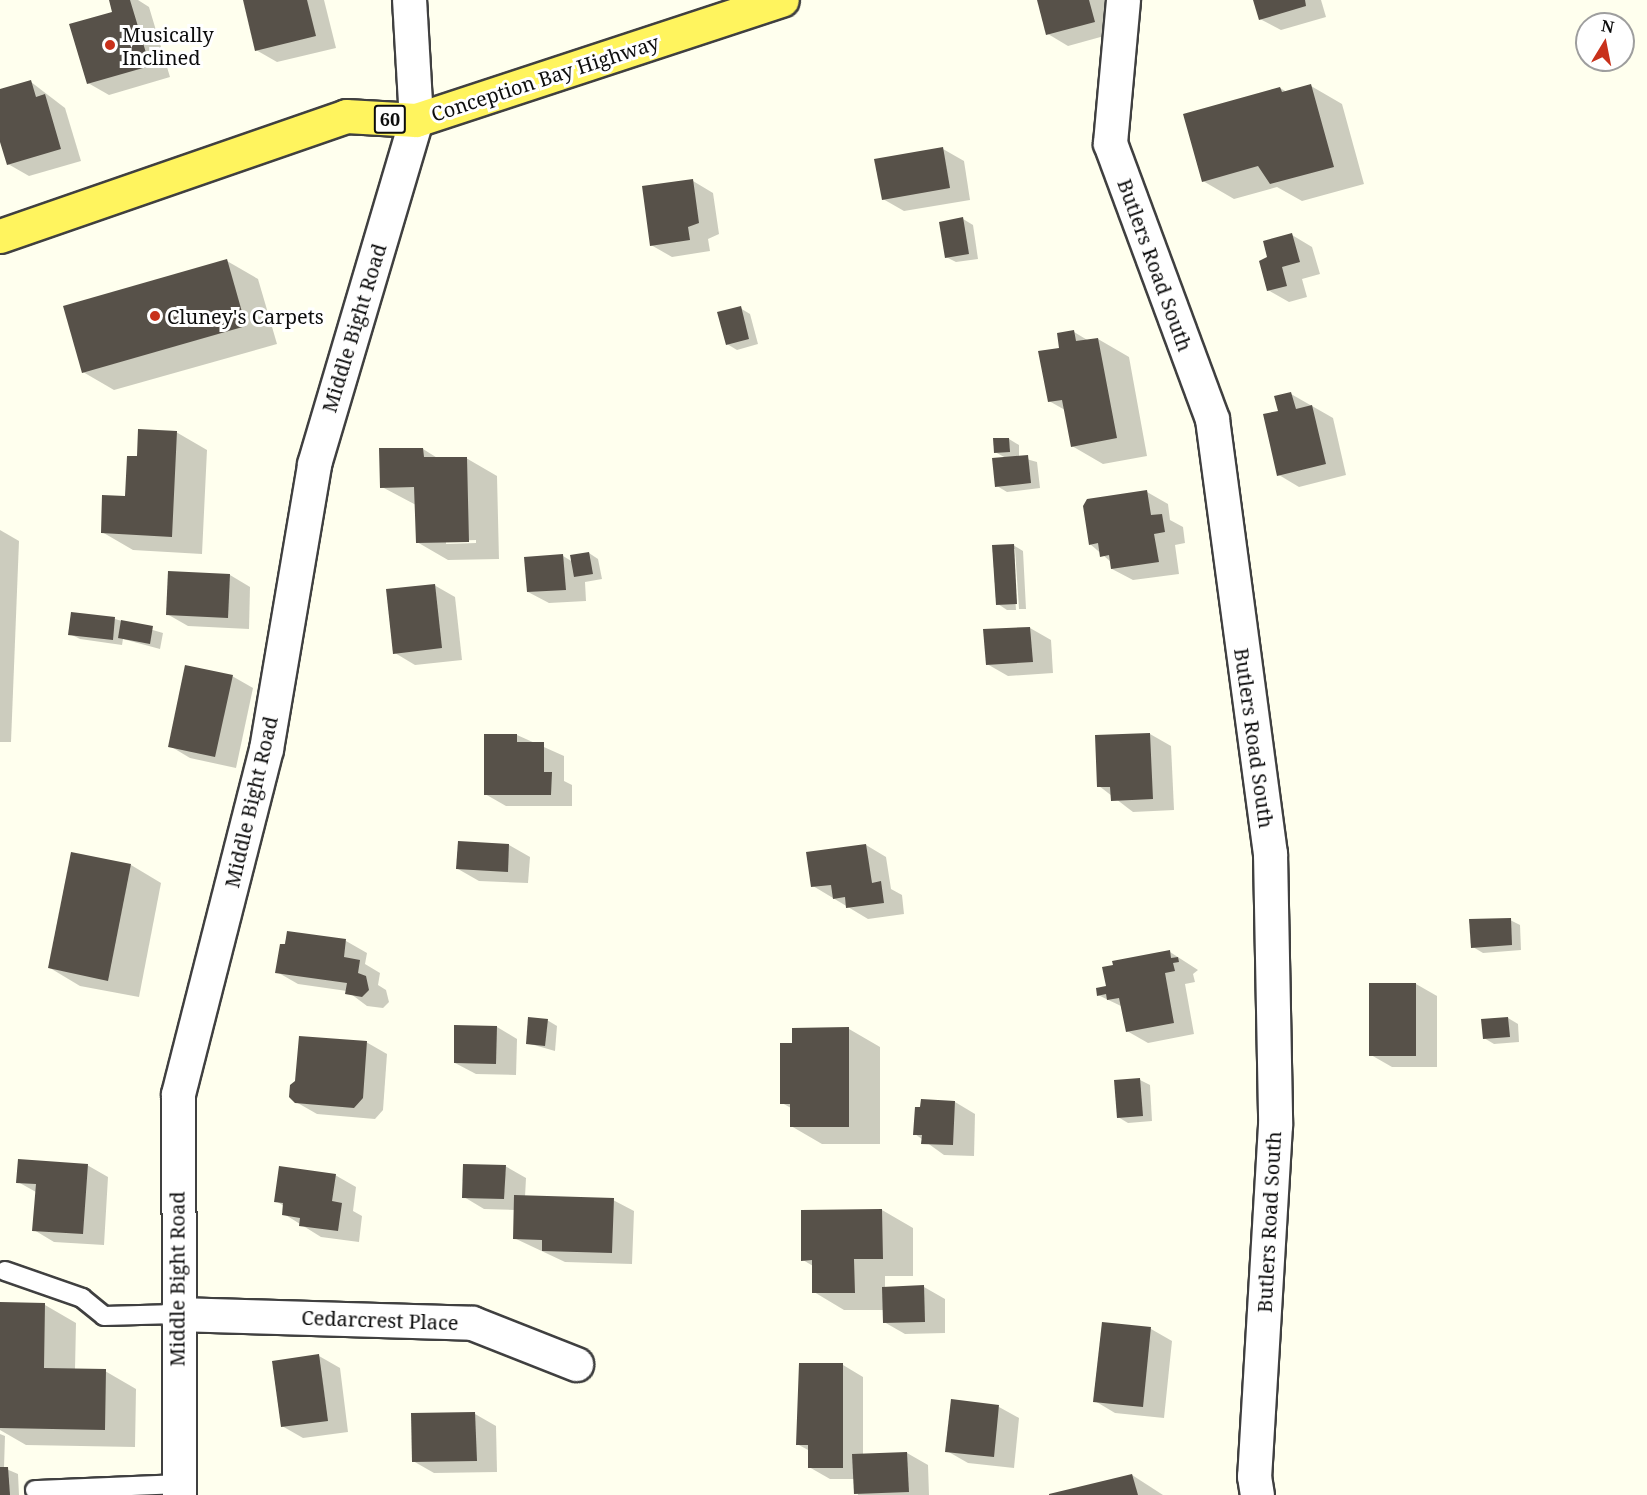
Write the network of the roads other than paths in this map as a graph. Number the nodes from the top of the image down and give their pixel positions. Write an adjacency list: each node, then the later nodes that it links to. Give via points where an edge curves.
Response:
1 (409, 0): 4 (street, Middle Bight Road)
2 (782, 0): 4 (main road, Conception Bay Highway / 60)
3 (1124, 0): 11 (street, Butlers Road South, via 1110,142 1212,419 1270,853 1275,1125 1254,1476)
4 (416, 120): 5 (main road, Conception Bay Highway / 60, via 346,116); 7 (street, Middle Bight Road, via 314,464 266,749 178,1094)
5 (0, 236)
6 (5, 1271): 7 (lane, via 82,1298 104,1317)
7 (176, 1314): 8 (street, Cedarcrest Place, via 472,1323); 9 (street, Middle Bight Road)
8 (576, 1364)
9 (178, 1489): 10 (lane)
10 (35, 1490)
11 (1257, 1495)

